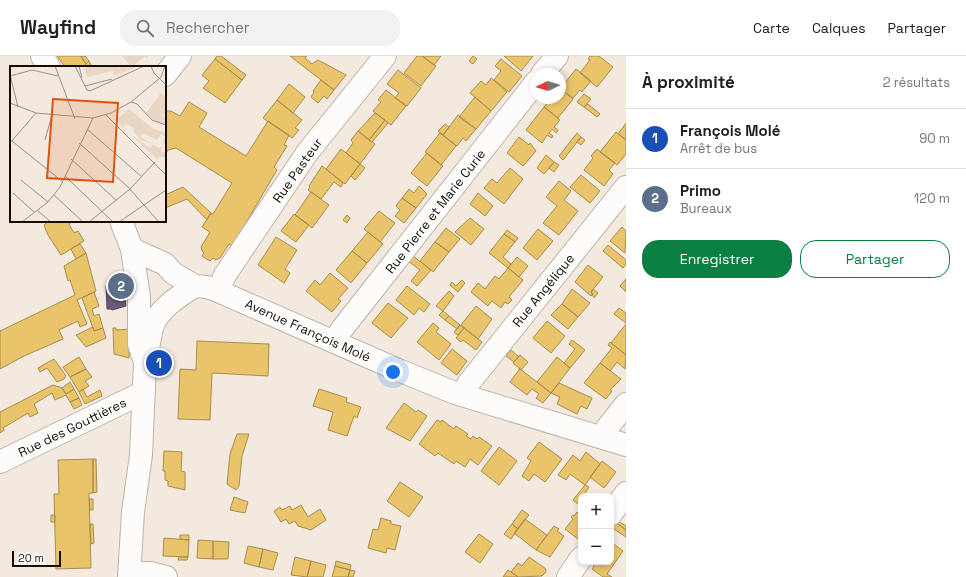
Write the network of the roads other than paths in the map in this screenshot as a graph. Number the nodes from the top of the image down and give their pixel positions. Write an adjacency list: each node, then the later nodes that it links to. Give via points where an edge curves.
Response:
1 (42, 56): 5 (street)
2 (180, 56): 7 (street)
3 (385, 56): 16 (street, Rue Pasteur, via 307,153 225,275)
4 (557, 56): 6 (street)
5 (48, 66)
6 (547, 68)
7 (166, 74)
8 (530, 90): 19 (street, Rue Pierre et Marie Curie)
9 (626, 187): 22 (street, Rue Angélique, via 468,384)
10 (121, 222): 11 (street)
11 (132, 249): 12 (street, Avenue François Molé); 14 (street)
12 (155, 260): 13 (street, Avenue François Molé, via 165,264); 14 (street, via 140,267)
13 (173, 273): 15 (street, Avenue François Molé); 18 (street, via 176,284)
14 (135, 274): 17 (street)
15 (195, 286): 16 (street, Avenue François Molé); 18 (street)
16 (218, 291): 19 (street, Avenue François Molé)
17 (139, 297): 18 (street, via 148,305); 20 (street, via 139,344)
18 (170, 304): 20 (street, via 152,327)
19 (335, 341): 22 (street, Avenue François Molé, via 396,369)
20 (144, 360): 21 (street)
21 (144, 392): 26 (street, Rue des Gouttières); 30 (street, via 141,455 133,512)
22 (465, 396): 24 (street, Avenue François Molé)
23 (626, 404): 24 (street, via 607,428)
24 (604, 438): 25 (street, Avenue François Molé)
25 (626, 445)
26 (0, 462)
27 (626, 493): 28 (street)
28 (614, 510)
29 (578, 562): 32 (street)
30 (129, 575): 31 (street, via 150,573)
31 (166, 577)
32 (568, 577)

